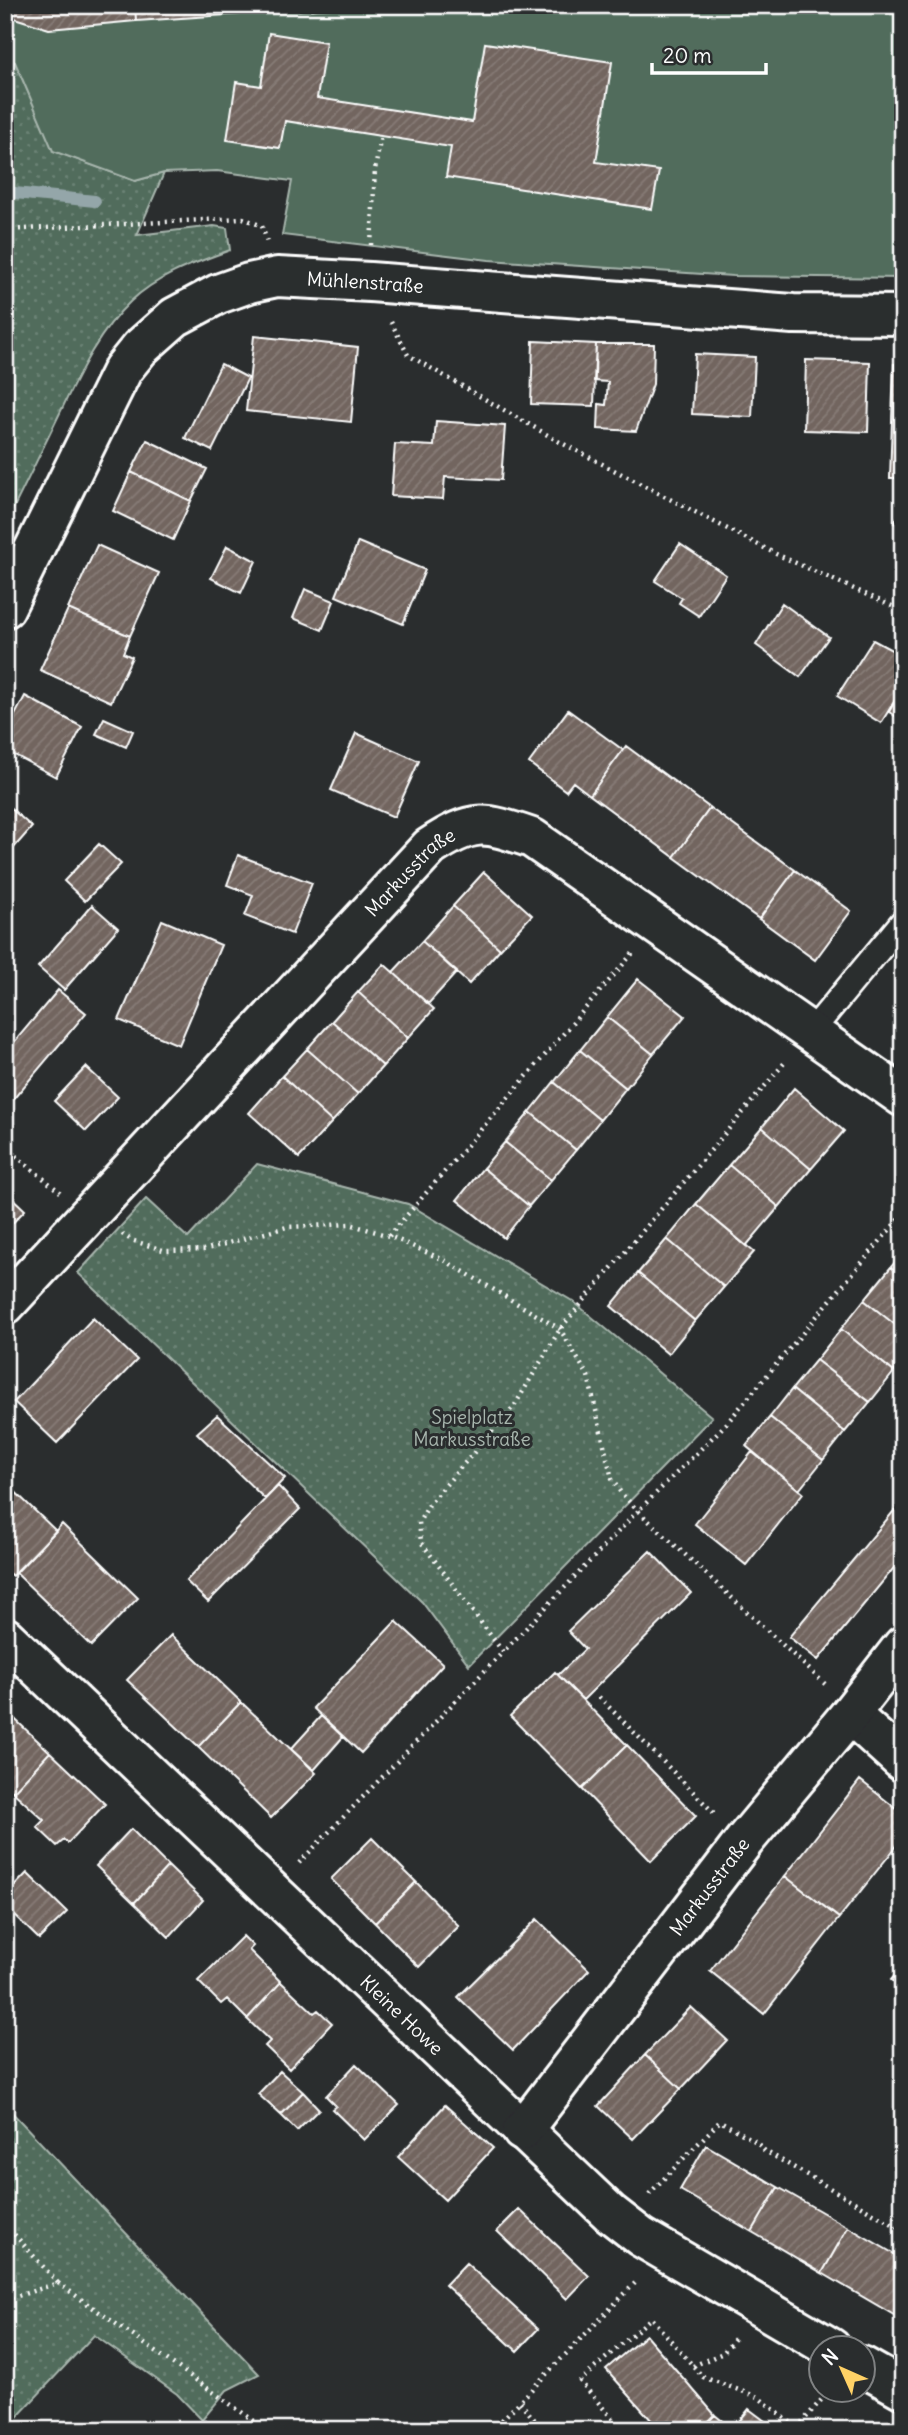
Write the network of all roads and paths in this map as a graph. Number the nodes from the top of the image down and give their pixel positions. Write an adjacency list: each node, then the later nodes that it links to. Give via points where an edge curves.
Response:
1 (381, 135): 4 (path)
2 (5, 230): 3 (path, via 243,218 262,226)
3 (277, 277): 4 (street, Mühlenstraße); 6 (street, Mühlenstraße, via 218,294 175,317 140,348 104,405)
4 (370, 282): 5 (street, Mühlenstraße, via 793,314); 7 (path, via 408,355 558,441 776,554)
5 (903, 315)
6 (5, 608)
7 (903, 611)
8 (903, 921): 10 (lane)
9 (657, 924): 10 (street, Markusstraße); 14 (street, Markusstraße, via 532,838 492,825 457,829 430,847); 15 (path)
10 (811, 1032): 11 (street, Markusstraße); 17 (path)
11 (903, 1097)
12 (5, 1147): 14 (path)
13 (903, 1214): 18 (path, via 726,1424)
14 (90, 1215): 15 (path, via 131,1240 166,1251 203,1250 287,1227 350,1224); 16 (street, Markusstraße)
15 (389, 1236): 17 (path, via 444,1260)
16 (5, 1305)
17 (560, 1329): 18 (path, via 588,1376 612,1479); 21 (path, via 514,1405 419,1522 421,1542)
18 (638, 1511): 21 (path); 23 (path, via 821,1679)
19 (5, 1637): 26 (street, Kleine Howe)
20 (903, 1646): 23 (street, Markusstraße)
21 (503, 1652): 26 (path)
22 (599, 1697): 25 (path)
23 (850, 1713): 24 (street); 25 (street, Markusstraße)
24 (903, 1762)
25 (745, 1840): 27 (street, Markusstraße)
26 (272, 1892): 27 (street, Kleine Howe)
27 (522, 2131): 28 (street, Kleine Howe)
28 (621, 2223): 30 (path, via 720,2121); 31 (street, Kleine Howe)
29 (5, 2224): 32 (path)
30 (903, 2230)
31 (666, 2252): 34 (street, Kleine Howe); 39 (path)
32 (58, 2283): 33 (path); 42 (path)
33 (5, 2300)
34 (757, 2305): 35 (street, Kleine Howe); 36 (path, via 723,2353)
35 (808, 2334)
36 (693, 2366): 41 (path, via 709,2381 758,2397); 45 (path, via 651,2318 580,2381)
37 (876, 2373): 38 (street)
38 (903, 2389)
39 (520, 2402): 43 (path); 44 (path)
40 (818, 2404): 41 (path)
41 (798, 2429)
42 (267, 2430)
43 (492, 2430)
44 (543, 2430)
45 (622, 2430)

